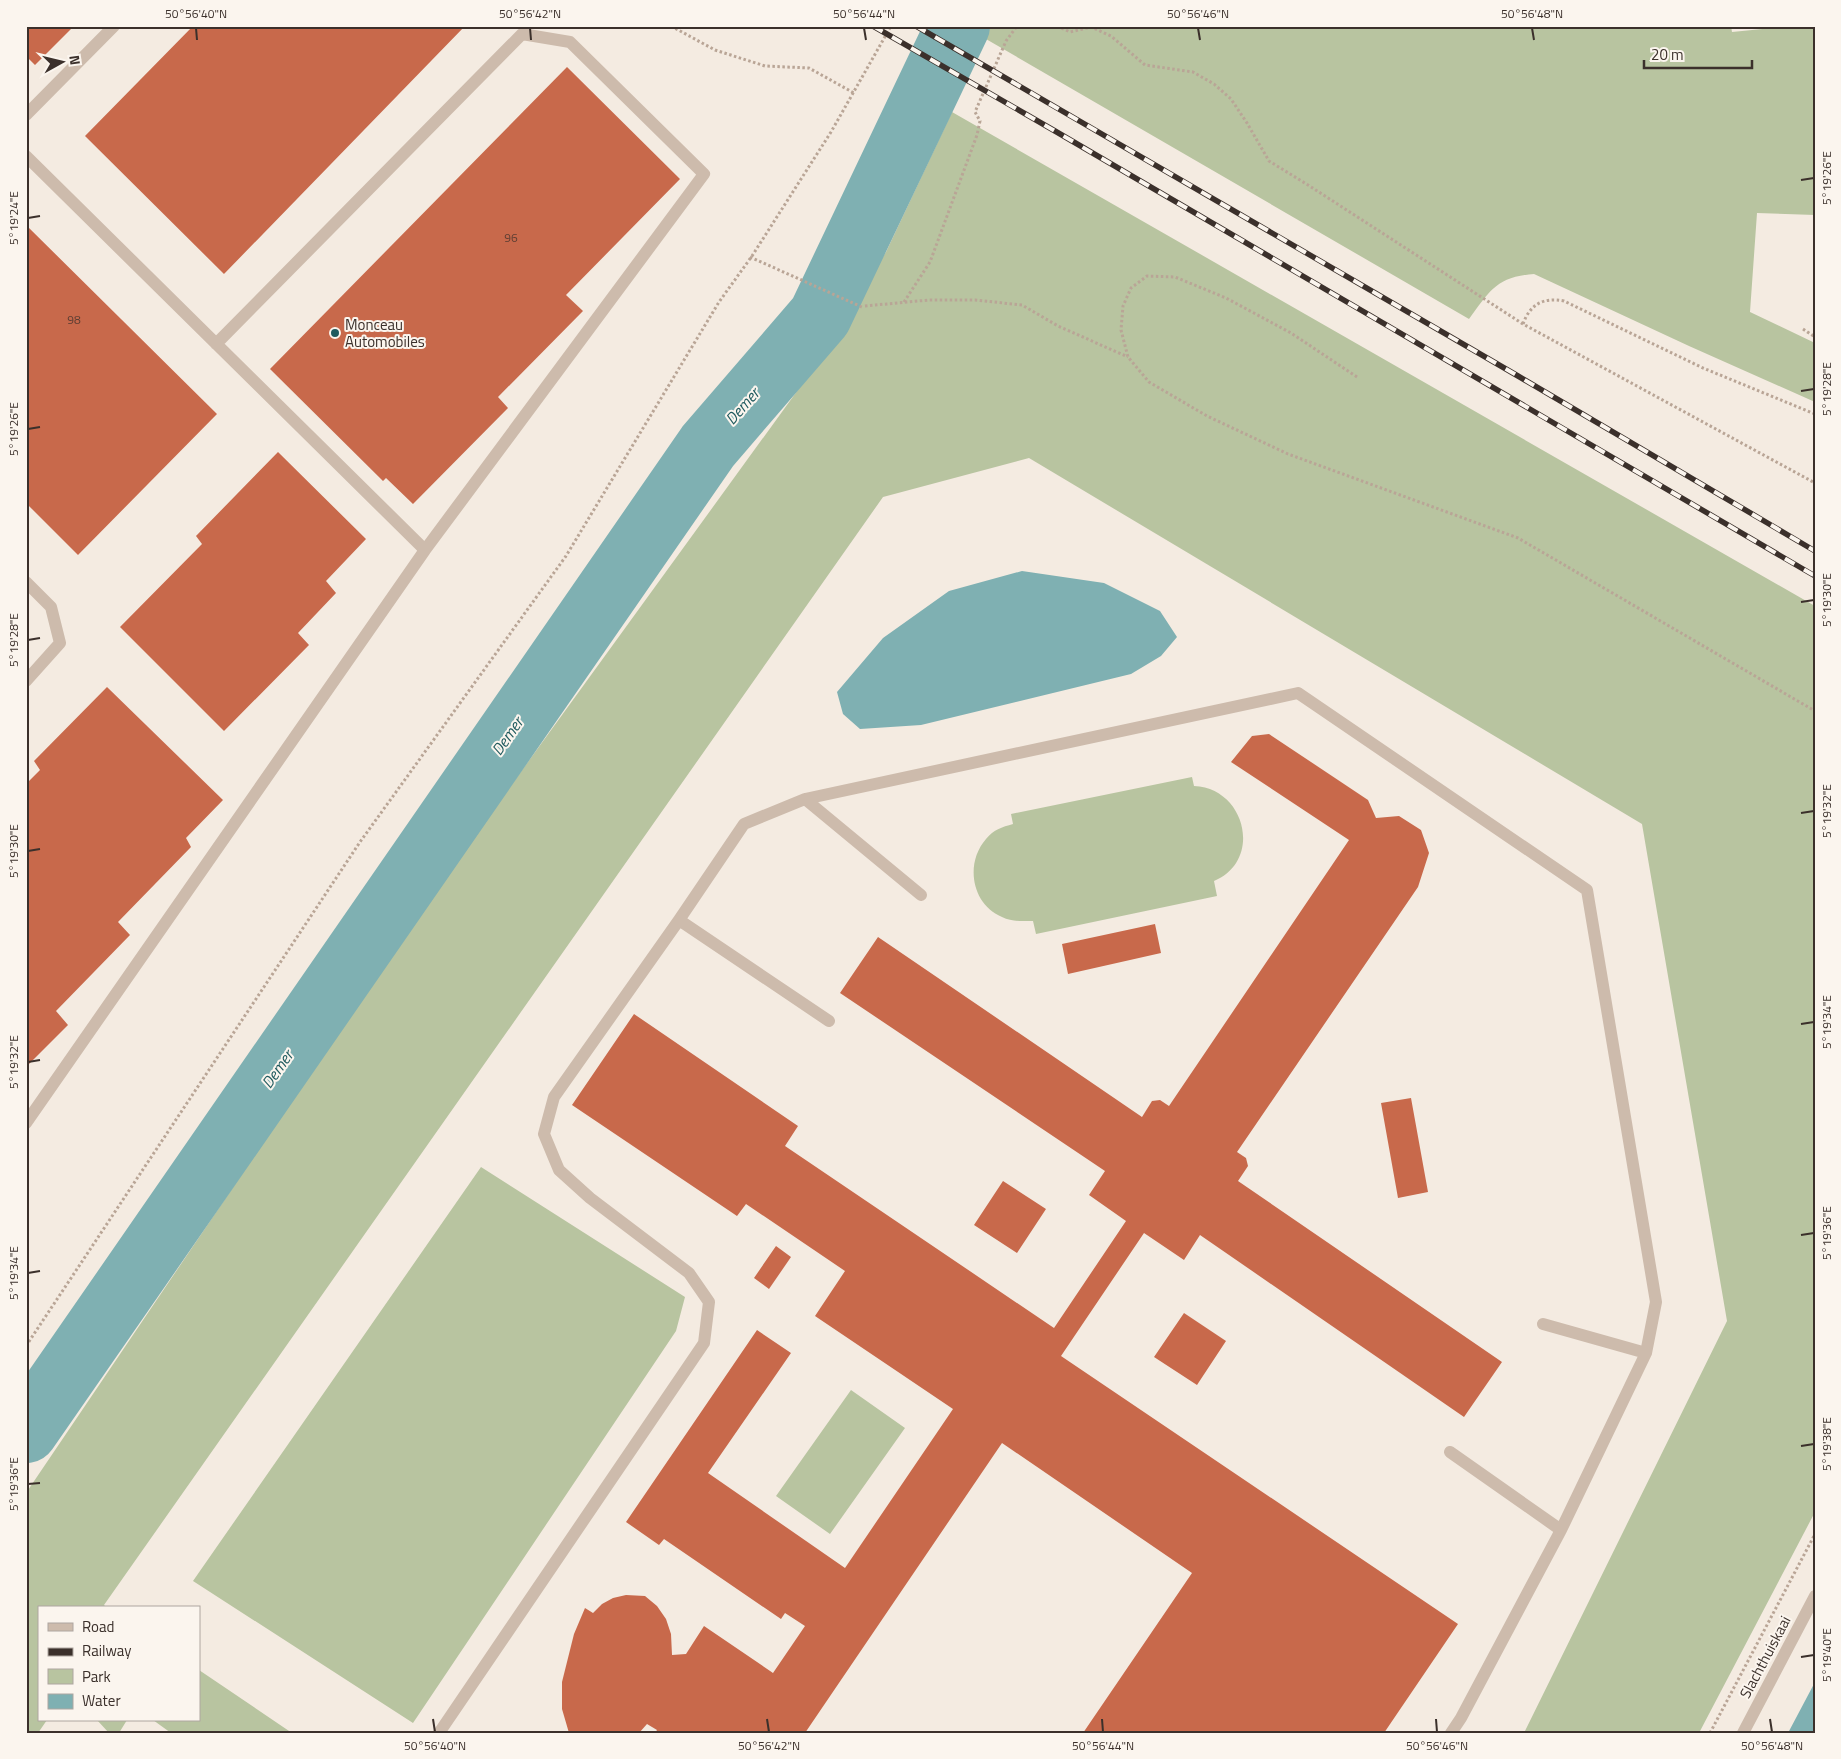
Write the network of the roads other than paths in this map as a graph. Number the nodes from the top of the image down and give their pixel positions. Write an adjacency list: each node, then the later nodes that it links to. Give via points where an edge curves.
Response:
1 (114, 26): 2 (street)
2 (26, 115)
3 (26, 156): 4 (street)
4 (216, 344): 5 (street); 5 (street, via 522,34 570,42 690,160 704,174)
5 (424, 550): 12 (street)
6 (26, 582): 7 (street, via 51,607 60,643)
7 (26, 681)
8 (805, 799): 9 (street); 10 (street, via 744,824); 14 (street, via 1298,694 1587,890 1656,1302)
9 (921, 894)
10 (679, 920): 11 (street); 18 (street, via 554,1097 544,1134 559,1170 590,1198 689,1273 710,1302 704,1343)
11 (829, 1021)
12 (26, 1123)
13 (1543, 1324): 14 (street)
14 (1646, 1353): 16 (street)
15 (1450, 1452): 16 (street)
16 (1561, 1530): 19 (street)
17 (1815, 1596): 20 (street, Slachthuiskaai)
18 (439, 1733)
19 (1451, 1733)
20 (1743, 1733)

